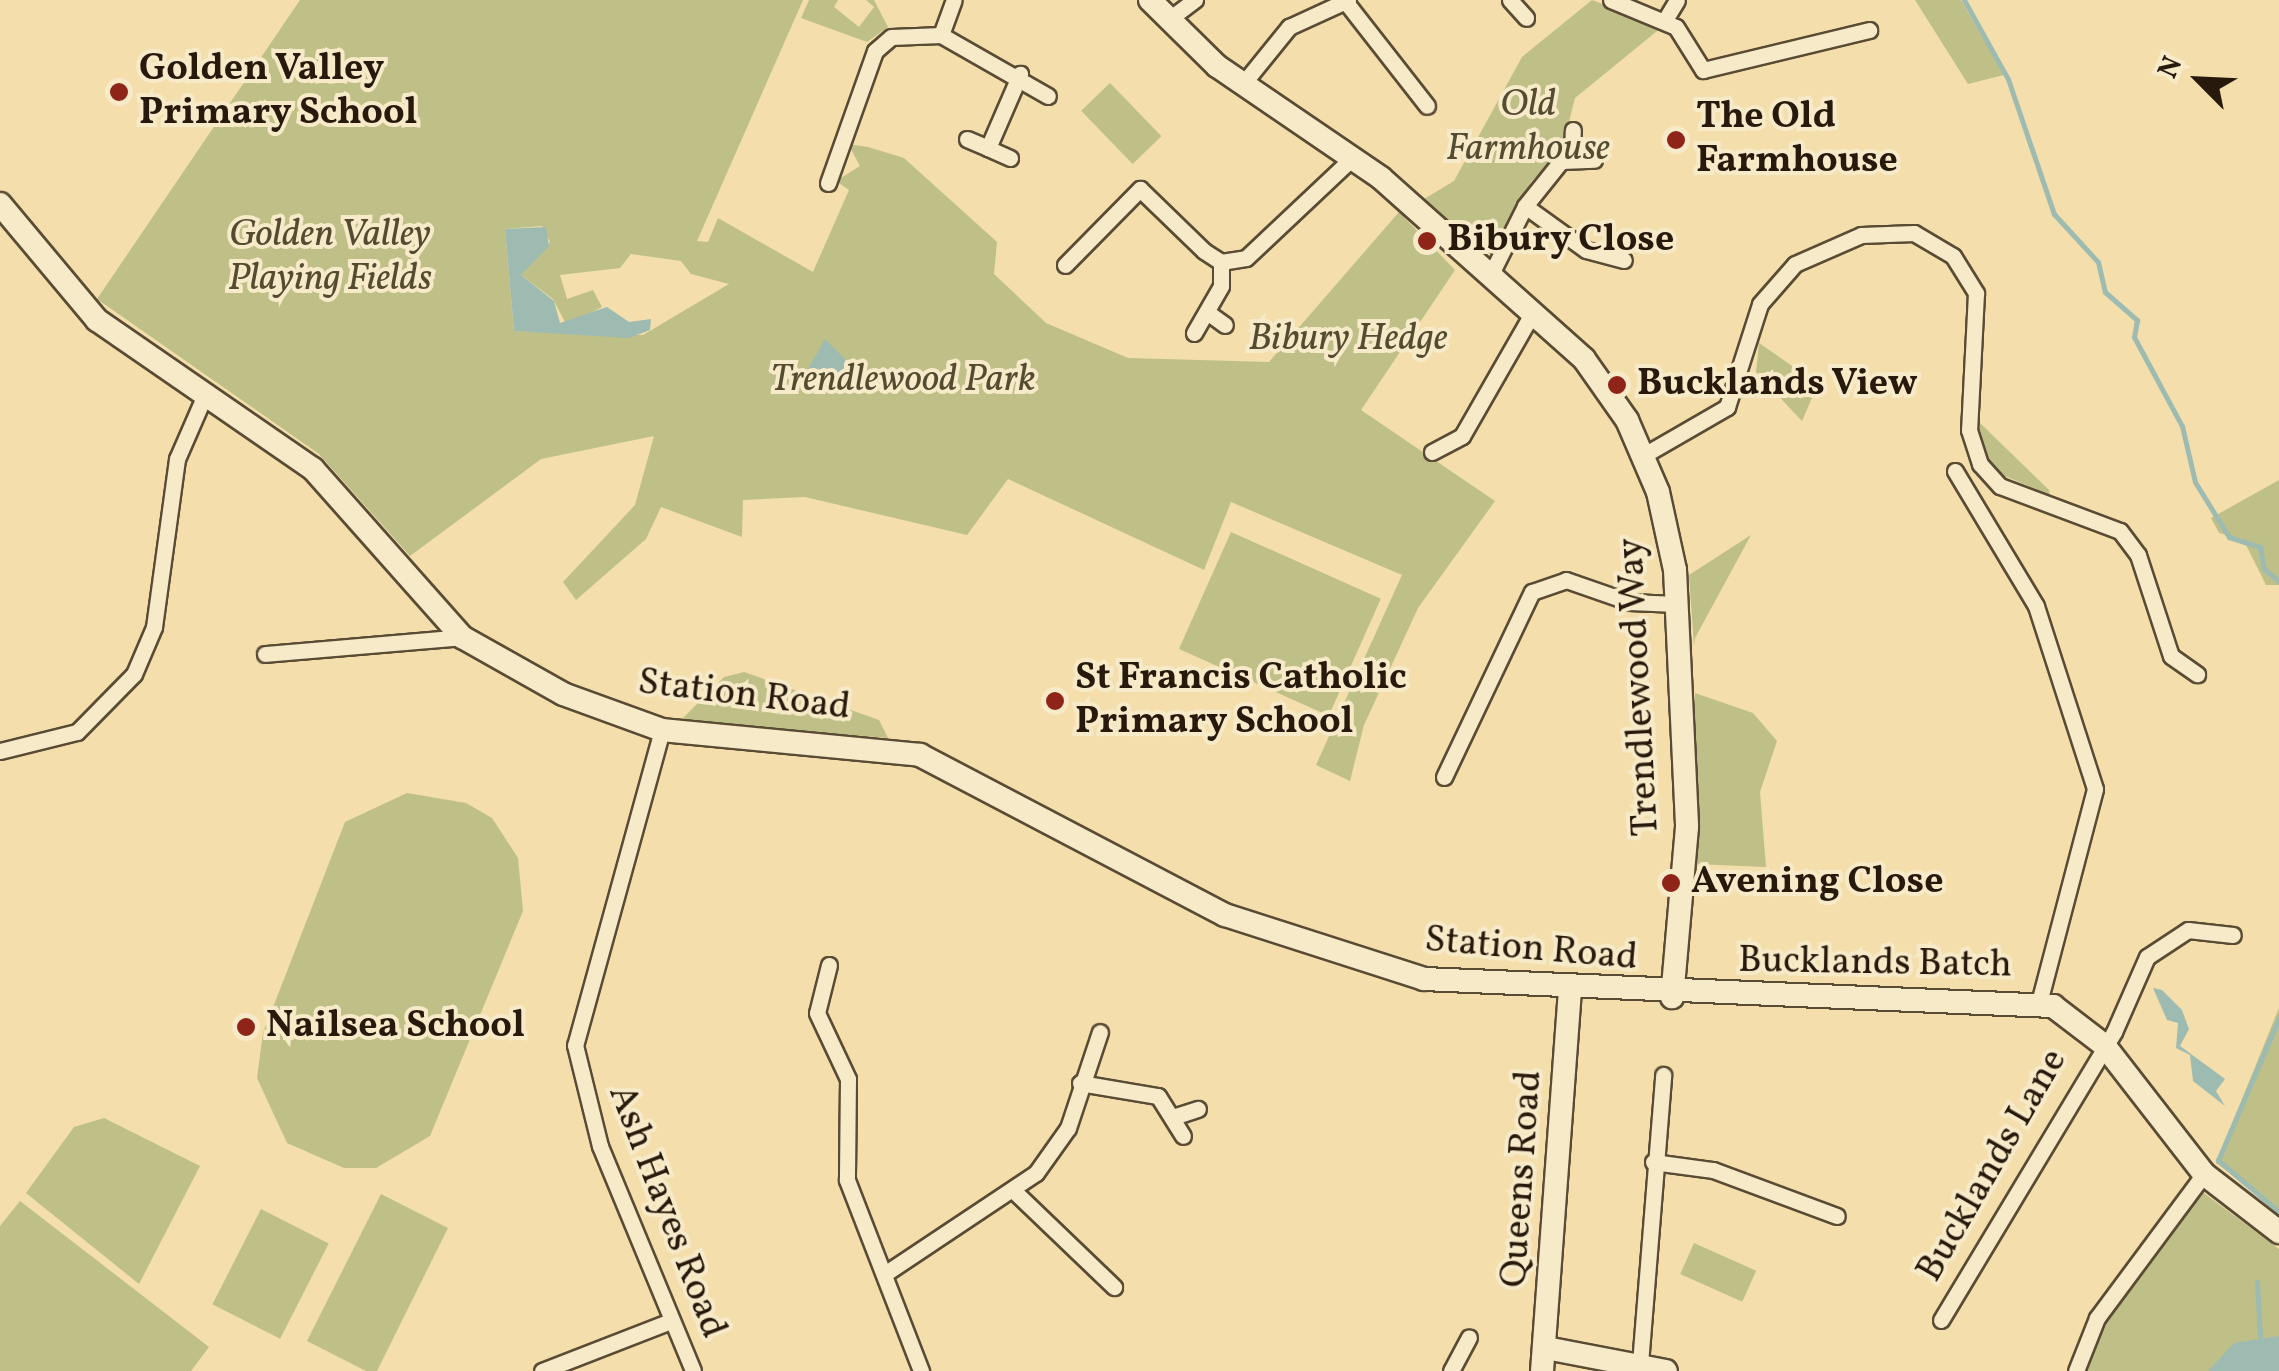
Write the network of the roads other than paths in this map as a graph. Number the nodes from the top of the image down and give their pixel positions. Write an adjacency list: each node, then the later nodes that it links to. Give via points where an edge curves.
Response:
1 (954, 0): 12 (street)
2 (1150, 0): 9 (street, Trendlewood Way)
3 (1195, 0): 9 (street)
4 (1347, 0): 14 (street, via 1289,27); 16 (street, via 1412,98)
5 (1510, 0): 8 (street)
6 (1611, 0): 10 (street)
7 (1678, 0): 10 (street)
8 (1526, 18)
9 (1168, 20): 14 (street, Trendlewood Way)
10 (1666, 20): 11 (street, via 1703,70 1750,64 1784,47)
11 (1869, 30)
12 (941, 35): 13 (street); 25 (street, via 911,31 880,44 843,165)
13 (1020, 74): 15 (street); 19 (street)
14 (1242, 85): 22 (street, Trendlewood Way)
15 (1048, 96)
16 (1428, 106)
17 (1572, 130): 20 (street)
18 (967, 139): 19 (street)
19 (988, 148): 21 (street)
20 (1572, 154): 23 (street); 28 (street)
21 (1010, 158)
22 (1354, 158): 31 (street, via 1262,250); 34 (street, Trendlewood Way)
23 (1594, 160)
24 (1127, 174): 26 (street)
25 (828, 183)
26 (1140, 188): 31 (street); 33 (street)
27 (0, 204): 39 (street, Station Road, via 97,320)
28 (1526, 206): 30 (street, via 1590,252); 34 (street)
29 (1783, 250): 32 (street)
30 (1624, 260)
31 (1221, 262): 35 (street)
32 (1795, 264): 41 (street, via 1760,304 1724,410); 46 (street, via 1812,251 1903,230 1958,262 1979,313 1970,426 1977,458 2000,486 2120,532 2138,555 2171,656)
33 (1065, 265)
34 (1490, 276): 36 (street, Trendlewood Way)
35 (1207, 312): 37 (street); 38 (street)
36 (1533, 312): 40 (street, via 1460,438); 41 (street, Trendlewood Way, via 1602,380)
37 (1225, 325)
38 (1194, 333)
39 (204, 397): 44 (street, Station Road, via 339,490); 48 (street, via 177,460 154,627 134,674 77,732)
40 (1432, 452)
41 (1644, 454): 43 (street, Trendlewood Way, via 1672,542)
42 (1956, 471): 54 (street, via 2036,606 2095,790)
43 (1677, 604): 49 (street, via 1637,603 1566,580 1532,592); 53 (street, Trendlewood Way, via 1687,828)
44 (462, 637): 45 (street); 47 (street, Station Road, via 521,675)
45 (264, 654)
46 (2197, 674)
47 (662, 730): 52 (street, Station Road, via 920,756 1182,895 1302,945 1424,979); 70 (street, Ash Hayes Road, via 575,1045 600,1146)
48 (0, 751)
49 (1444, 778)
50 (2233, 935): 56 (street, Bucklands Lane, via 2188,930 2152,952)
51 (822, 968): 67 (street, via 817,1013 848,1079 845,1171)
52 (1570, 991): 53 (street, Station Road); 72 (street, Queens Road)
53 (1672, 996): 54 (street, Bucklands Batch)
54 (2039, 1002): 56 (street, Bucklands Batch)
55 (1100, 1032): 58 (street)
56 (2104, 1045): 63 (street, Bucklands Batch); 69 (street, Bucklands Lane)
57 (1664, 1074): 62 (street, via 1670,1093)
58 (1080, 1083): 60 (street, via 1150,1092); 64 (street, via 1059,1145)
59 (1198, 1109): 60 (street)
60 (1176, 1116): 61 (street)
61 (1183, 1136)
62 (1653, 1162): 65 (street, via 1713,1170 1818,1218); 73 (street)
63 (2204, 1174): 66 (street, Bucklands Batch); 79 (street, via 2096,1318)
64 (1016, 1193): 67 (street); 68 (street, via 1092,1276)
65 (1837, 1216)
66 (2279, 1232)
67 (886, 1273): 77 (street)
68 (1114, 1288)
69 (1941, 1320)
70 (672, 1321): 75 (street); 76 (street, Ash Hayes Road)
71 (1468, 1337): 74 (street)
72 (1544, 1359): 73 (street)
73 (1640, 1364): 78 (street)
74 (1460, 1366)
75 (542, 1371)
76 (693, 1371)
77 (921, 1371)
78 (1666, 1371)
79 (2076, 1371)

